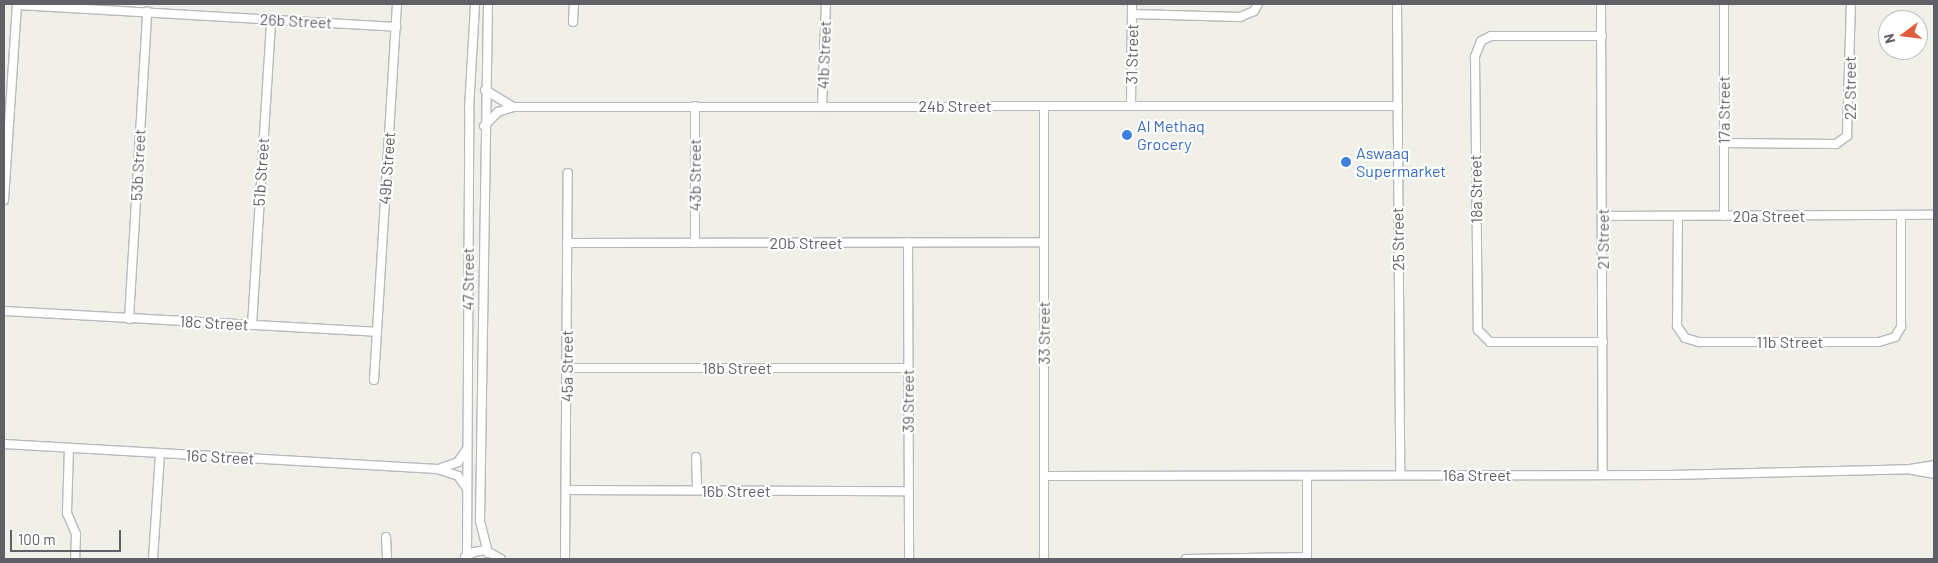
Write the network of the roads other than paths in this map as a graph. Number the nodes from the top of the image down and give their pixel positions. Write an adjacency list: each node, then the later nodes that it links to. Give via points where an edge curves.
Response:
1 (17, 4): 13 (street, 26b Street); 20 (street)
2 (397, 4): 17 (street, 49b Street)
3 (475, 4): 50 (street, 47 Street, via 469,109)
4 (488, 4): 21 (street, 47 Street)
5 (574, 4): 16 (street)
6 (826, 4): 24 (street, 41b Street)
7 (1132, 4): 14 (street, 31 Street)
8 (1258, 4): 14 (street, via 1254,11 1240,17)
9 (1397, 4): 26 (street, 25 Street)
10 (1601, 4): 18 (street, 21 Street)
11 (1724, 4): 29 (street, 17a Street)
12 (1850, 4): 29 (street, 22 Street, via 1847,136 1836,144)
13 (147, 12): 15 (street, 26b Street); 42 (street, 53b Street)
14 (1132, 14): 22 (street, 31 Street)
15 (271, 19): 17 (street, 26b Street); 43 (street, 51b Street)
16 (573, 22)
17 (396, 27): 44 (street, 49b Street)
18 (1602, 36): 34 (street, 21 Street); 45 (street, 18a Street, via 1486,37 1477,46 1475,67 1478,330 1490,342)
19 (4, 90): 20 (street)
20 (12, 90): 31 (street)
21 (485, 90): 27 (street); 28 (street, 47 Street)
22 (1131, 104): 25 (street, 24b Street); 26 (street, 24b Street)
23 (695, 106): 24 (street, 24b Street); 27 (street, 24b Street); 40 (street, 43b Street)
24 (822, 106): 25 (street, 24b Street)
25 (1044, 106): 38 (street, 33 Street)
26 (1398, 106): 58 (street, 25 Street)
27 (513, 107): 28 (street, 24b Street, via 498,112)
28 (484, 126): 67 (street, 47 Street, via 480,520)
29 (1724, 143): 36 (street, 17a Street)
30 (568, 173): 39 (street, 45a Street)
31 (4, 200)
32 (1902, 215): 33 (street, 20a Street); 35 (street, 11b Street, via 1901,327 1895,337 1879,342 1699,342 1685,338 1677,326); 36 (street, 20a Street)
33 (1934, 215)
34 (1603, 216): 35 (street, 20a Street); 45 (street, 21 Street)
35 (1678, 216): 36 (street, 20a Street)
36 (1724, 216)
37 (908, 242): 38 (street, 20b Street); 40 (street, 20b Street); 47 (street, 39 Street)
38 (1044, 242): 60 (street, 33 Street)
39 (567, 243): 40 (street, 20b Street); 46 (street, 45a Street)
40 (695, 243)
41 (4, 311): 42 (street, 18c Street)
42 (129, 319): 43 (street, 18c Street)
43 (252, 325): 44 (street, 18c Street)
44 (376, 332): 48 (street)
45 (1603, 342): 59 (street, 21 Street)
46 (567, 368): 47 (street, 18b Street); 62 (street, 45a Street)
47 (908, 368): 65 (street, 39 Street)
48 (374, 380)
49 (4, 444): 51 (street, 16c Street)
50 (468, 446): 55 (street, 16c Street, via 458,462); 64 (street, 47 Street)
51 (68, 448): 52 (street, 16c Street); 70 (street, via 67,513 76,534)
52 (160, 454): 55 (street, 16c Street); 71 (street)
53 (696, 457): 63 (street)
54 (1934, 465): 56 (street, 16a Street)
55 (437, 469): 64 (street, 16c Street, via 458,476)
56 (1910, 469): 57 (street, 16a Street); 59 (street, 16a Street)
57 (1934, 474)
58 (1400, 475): 59 (street, 16a Street); 61 (street, 16a Street)
59 (1603, 475)
60 (1045, 476): 61 (street, 16a Street); 76 (street, 33 Street)
61 (1307, 476): 69 (street)
62 (566, 490): 63 (street, 16b Street); 74 (street, 45a Street)
63 (697, 490): 65 (street, 16b Street)
64 (467, 491): 68 (street, 47 Street)
65 (907, 491): 75 (street, 39 Street)
66 (386, 538): 72 (street)
67 (488, 554): 68 (street, via 479,550); 73 (street)
68 (466, 557)
69 (1307, 558): 77 (street)
70 (75, 559)
71 (153, 559)
72 (386, 559)
73 (501, 559)
74 (565, 559)
75 (909, 559)
76 (1044, 559)
77 (1186, 559)

